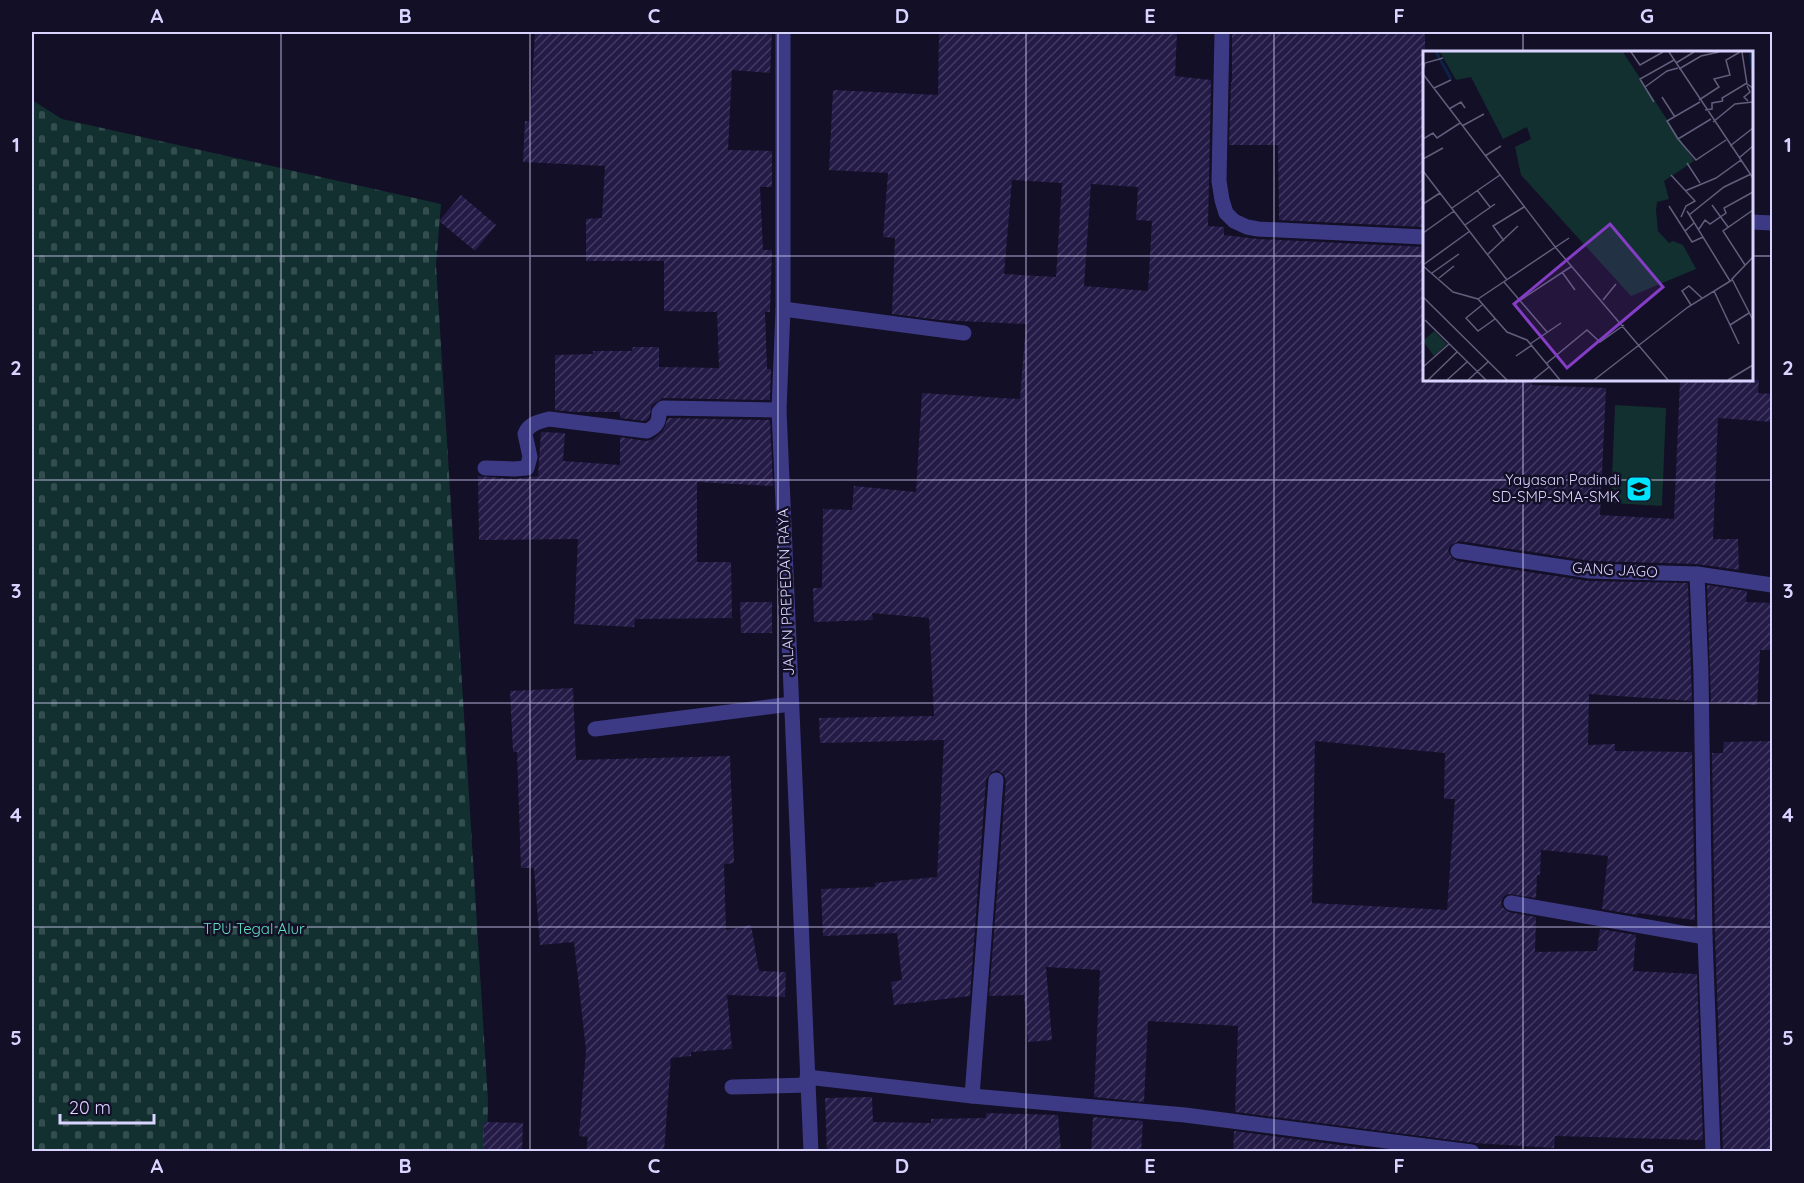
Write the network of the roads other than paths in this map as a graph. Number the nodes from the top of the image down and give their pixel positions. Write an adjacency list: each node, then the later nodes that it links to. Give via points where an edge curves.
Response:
1 (783, 32): 6 (street, JALAN PREPEDAN RAYA)
2 (1222, 32): 5 (street, via 1219,181 1226,213 1234,221 1258,229)
3 (1753, 222): 4 (street)
4 (1773, 223)
5 (1423, 237)
6 (783, 309): 7 (street); 8 (street, JALAN PREPEDAN RAYA)
7 (964, 333)
8 (778, 410): 9 (street, via 663,408 659,423 647,431 541,421 525,434 530,456 527,468); 13 (street, JALAN PREPEDAN RAYA)
9 (484, 468)
10 (1458, 551): 11 (street, GANG JAGO, via 1590,571)
11 (1697, 574): 12 (street, GANG JAGO); 17 (street)
12 (1773, 585)
13 (791, 704): 14 (street); 18 (street, JALAN PREPEDAN RAYA)
14 (595, 729)
15 (996, 780): 20 (street)
16 (1511, 903): 17 (street)
17 (1704, 937): 23 (street)
18 (808, 1081): 19 (street); 20 (street); 21 (street, JALAN PREPEDAN RAYA)
19 (732, 1087)
20 (972, 1096): 22 (street, via 1185,1115)
21 (811, 1152)
22 (1472, 1152)
23 (1713, 1152)

